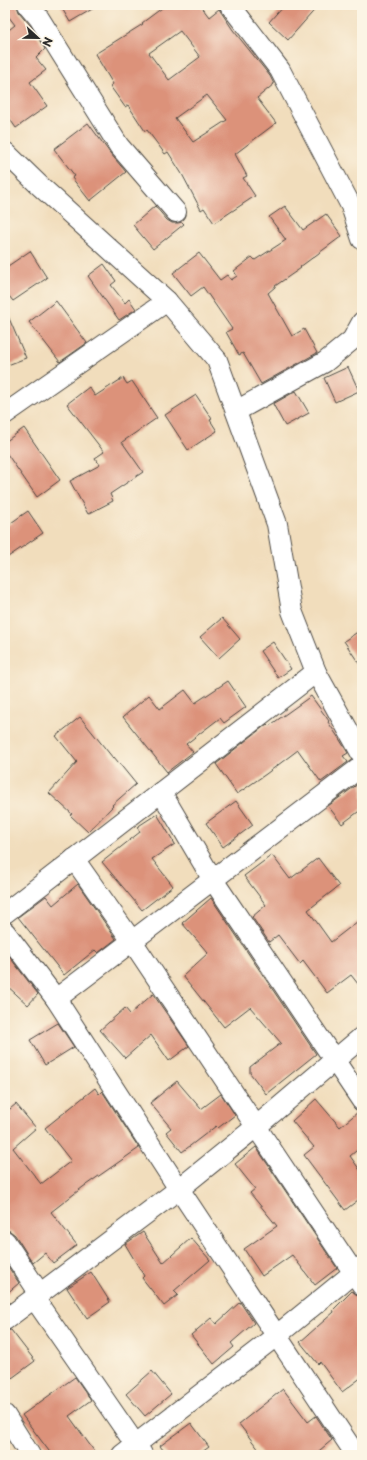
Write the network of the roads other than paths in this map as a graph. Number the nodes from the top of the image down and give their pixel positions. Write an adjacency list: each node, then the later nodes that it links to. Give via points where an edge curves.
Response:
1 (28, 5): 4 (street, via 39,18 119,146)
2 (230, 5): 5 (street, via 280,70 351,206)
3 (5, 152): 6 (street)
4 (176, 212)
5 (362, 239)
6 (167, 301): 8 (street, via 217,360); 9 (street)
7 (362, 322): 8 (street, via 352,340 325,362)
8 (236, 411): 10 (street, via 277,524 292,612)
9 (5, 414)
10 (316, 672): 11 (street); 13 (street)
11 (362, 755)
12 (362, 766): 15 (street)
13 (161, 792): 14 (street); 15 (street)
14 (74, 859): 16 (street); 18 (street)
15 (213, 880): 18 (street); 21 (street)
16 (5, 913)
17 (5, 932): 19 (street)
18 (132, 941): 19 (street); 23 (street)
19 (56, 999): 24 (street)
20 (362, 1037): 21 (street)
21 (335, 1060): 22 (street); 23 (street)
22 (362, 1101)
23 (257, 1126): 24 (street); 26 (street)
24 (179, 1189): 27 (street); 29 (street)
25 (5, 1241): 27 (street)
26 (359, 1274): 29 (street)
27 (37, 1296): 28 (street); 31 (street)
28 (5, 1320)
29 (276, 1336): 31 (street); 33 (street)
30 (5, 1415): 32 (street)
31 (133, 1452)
32 (30, 1455)
33 (356, 1455)

